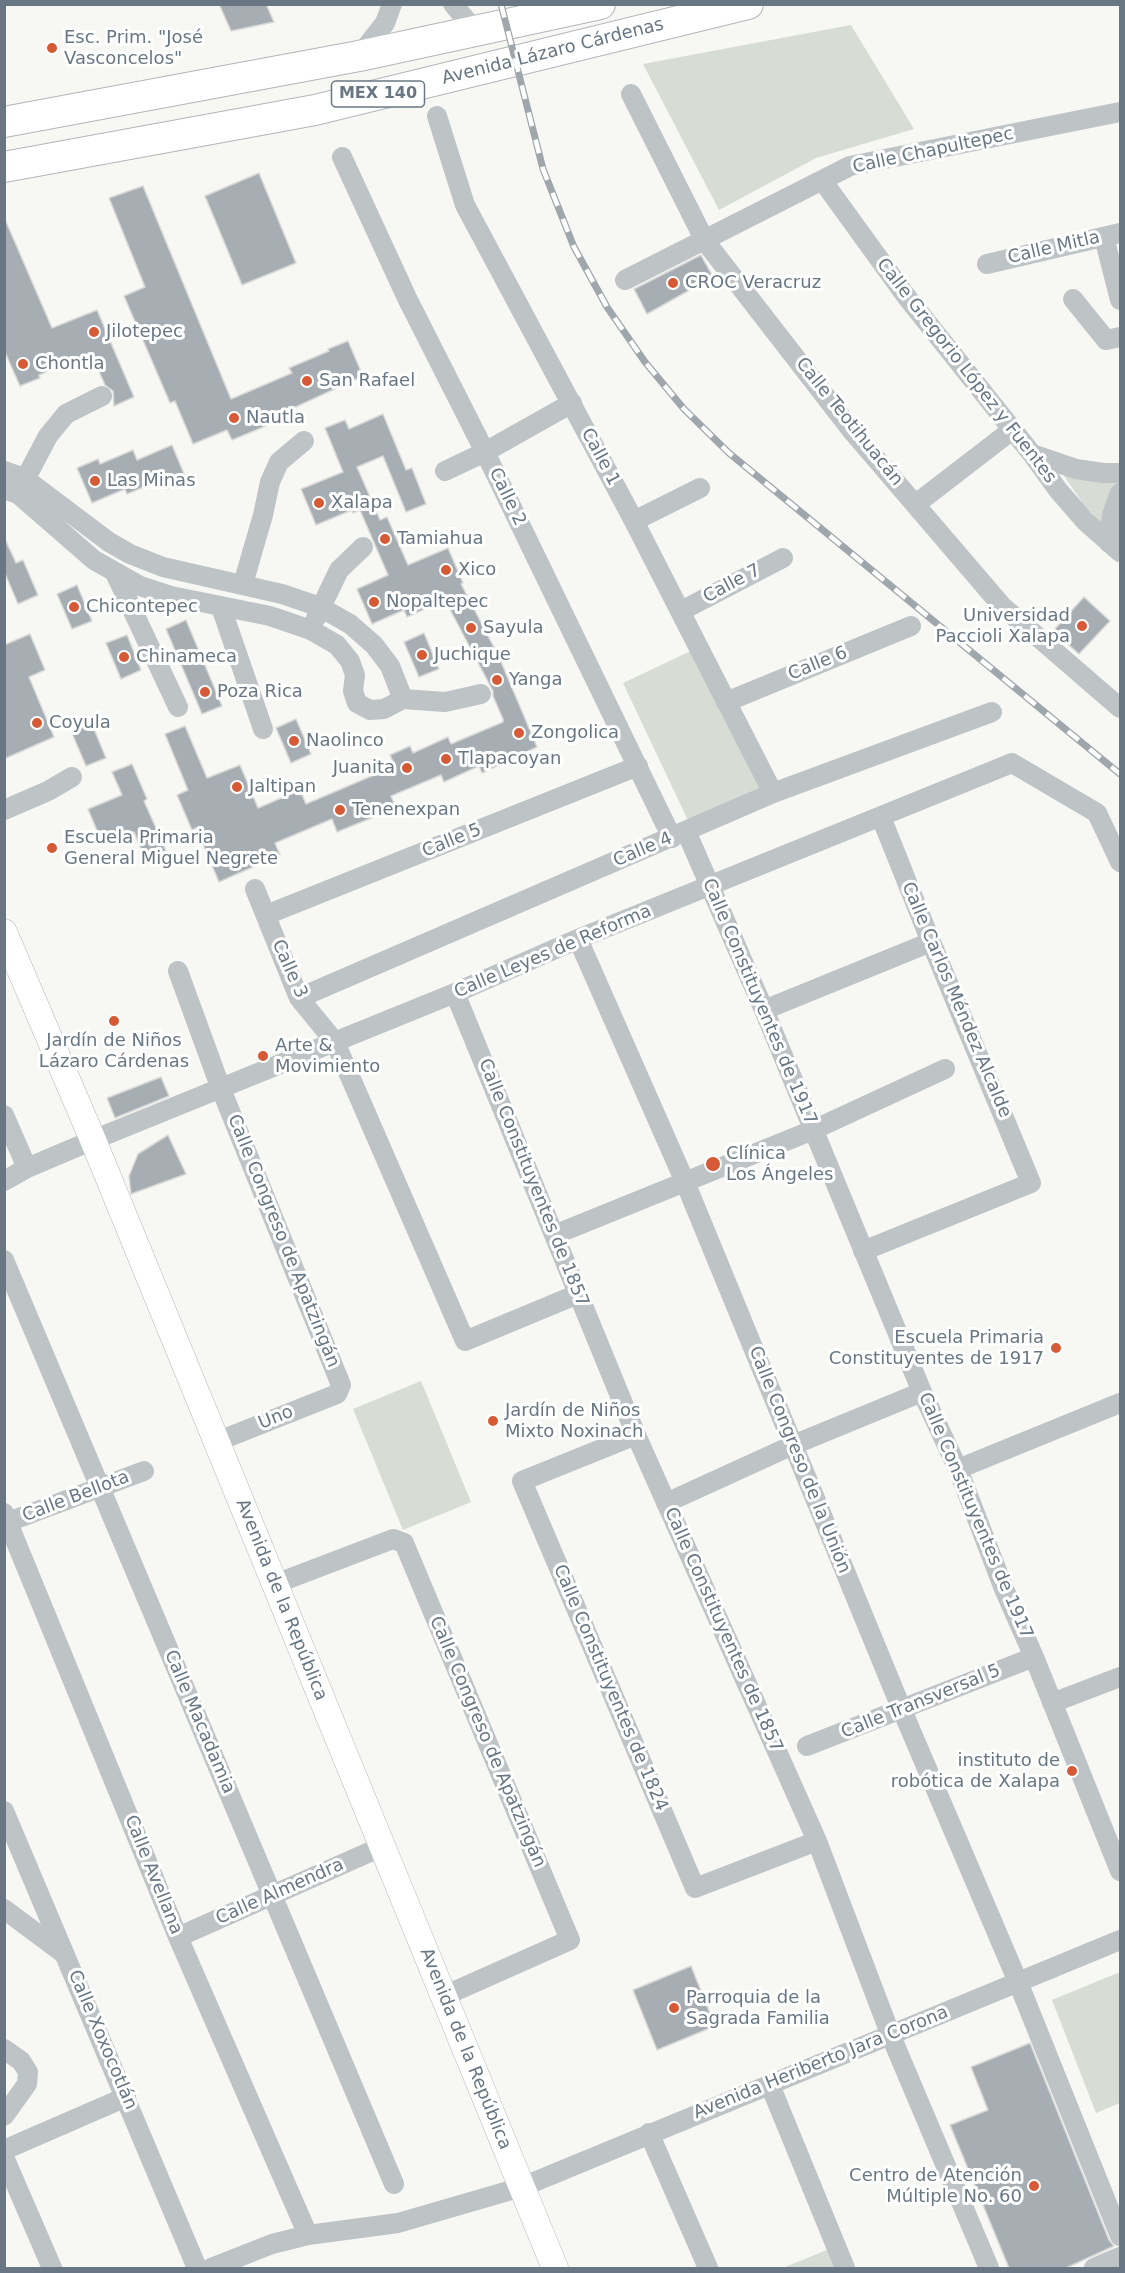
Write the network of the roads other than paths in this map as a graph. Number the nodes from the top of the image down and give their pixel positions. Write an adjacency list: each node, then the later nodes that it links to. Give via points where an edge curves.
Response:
1 (392, 4): 6 (street, via 385,23)
2 (453, 4): 5 (street)
3 (600, 4): 5 (highway, Avenida Lázaro Cárdenas / MEX 140)
4 (748, 4): 12 (highway, Avenida Lázaro Cárdenas / MEX 140, via 315,110)
5 (476, 32): 6 (highway, Avenida Lázaro Cárdenas / MEX 140)
6 (359, 56): 10 (highway, Avenida Lázaro Cárdenas / MEX 140)
7 (631, 94): 15 (street, Calle Teotihuacán)
8 (1120, 112): 13 (street, Calle Chapultepec, via 850,166)
9 (437, 116): 22 (street, Calle 1, via 465,205)
10 (4, 122)
11 (342, 157): 25 (street, Calle 2, via 407,298)
12 (4, 167)
13 (822, 180): 15 (street, Calle Chapultepec); 23 (street, Calle Gregorio López y Fuentes, via 906,296)
14 (1112, 235): 16 (street, Calle Mitla); 19 (street)
15 (705, 241): 17 (street, Calle Chapultepec); 33 (street, Calle Teotihuacán, via 853,432)
16 (987, 264)
17 (625, 280)
18 (1073, 299): 20 (street, via 1106,340)
19 (1120, 300)
20 (1120, 337)
21 (102, 396): 30 (street, via 66,414)
22 (572, 403): 25 (street); 34 (street, Calle 1)
23 (1012, 430): 26 (street, Calle Gregorio López y Fuentes); 33 (street)
24 (304, 441): 39 (street, via 279,462 270,482)
25 (485, 452): 28 (street); 52 (street, Calle 2)
26 (1032, 453): 29 (street, via 1076,469); 36 (street, Calle Gregorio López y Fuentes, via 1058,490)
27 (4, 471): 30 (street)
28 (445, 471)
29 (1120, 473)
30 (15, 487): 38 (street, via 94,560); 39 (street, via 130,554 163,567)
31 (700, 488): 34 (street)
32 (1120, 493): 36 (street, via 1112,515)
33 (916, 504): 49 (street, Calle Teotihuacán, via 1002,606)
34 (634, 521): 42 (street, Calle 1)
35 (363, 547): 41 (street, via 339,570)
36 (1115, 547)
37 (783, 558): 42 (street, Calle 7)
38 (115, 573): 40 (street, via 151,590); 48 (street)
39 (243, 584): 41 (street)
40 (221, 607): 44 (street, via 270,616); 51 (street)
41 (320, 607): 44 (street); 46 (street, via 350,624 374,645 390,666)
42 (681, 611): 47 (street, Calle 1)
43 (911, 626): 47 (street, Calle 6)
44 (310, 630): 46 (street, via 337,645 350,661 357,703 370,710 384,709)
45 (481, 694): 46 (street, via 445,702)
46 (403, 699)
47 (726, 702): 54 (street, Calle 1)
48 (178, 707)
49 (1120, 708)
50 (992, 712): 54 (street, Calle 4)
51 (263, 729)
52 (638, 766): 57 (street, Calle 2); 61 (street, Calle 5)
53 (72, 777): 55 (street)
54 (773, 793): 57 (street, Calle 4)
55 (4, 810)
56 (881, 817): 58 (street, Calle Leyes de Reforma, via 1012,763 1097,813); 59 (street, Calle Leyes de Reforma); 64 (street, Calle Carlos Méndez Alcalde)
57 (679, 835): 59 (street, Calle Constituyentes de 1917); 67 (street, Calle 4)
58 (1120, 862)
59 (710, 886): 63 (street, Calle Leyes de Reforma); 68 (street, Calle Constituyentes de 1917)
60 (255, 889): 61 (street, Calle 3)
61 (266, 915): 67 (street, Calle 3)
62 (4, 932): 74 (main road, Avenida de la República)
63 (578, 939): 66 (street, Calle Leyes de Reforma); 77 (street, Calle Congreso de la Unión)
64 (931, 942): 68 (street); 79 (street, Calle Carlos Méndez Alcalde, via 1032,1183)
65 (178, 971): 71 (street, Calle Congreso de Apatzingán)
66 (455, 993): 69 (street, Calle Leyes de Reforma); 78 (street, Calle Constituyentes de 1857)
67 (299, 999): 69 (street, Calle 3)
68 (764, 1010): 73 (street, Calle Constituyentes de 1917)
69 (335, 1042): 71 (street, Calle Leyes de Reforma); 81 (street, via 465,1341)
70 (945, 1069): 73 (street)
71 (221, 1089): 74 (street, Calle Leyes de Reforma); 83 (street, Calle Congreso de Apatzingán, via 341,1385)
72 (4, 1115): 75 (street)
73 (813, 1130): 77 (street); 79 (street, Calle Constituyentes de 1917)
74 (93, 1140): 75 (street, Calle Leyes de Reforma); 86 (main road, Avenida de la República)
75 (27, 1168): 76 (street, Calle Leyes de Reforma)
76 (4, 1181)
77 (685, 1182): 78 (street); 87 (street, Calle Congreso de la Unión)
78 (554, 1235): 81 (street, Calle Constituyentes de 1857)
79 (863, 1251): 82 (street, Calle Constituyentes de 1917)
80 (4, 1260): 90 (street, Calle Macadamia)
81 (578, 1294): 85 (street, Calle Constituyentes de 1857)
82 (922, 1392): 87 (street); 88 (street, Calle Constituyentes de 1917)
83 (337, 1394): 86 (street, Uno)
84 (1120, 1403): 88 (street)
85 (636, 1435): 91 (street, Calle Constituyentes de 1857); 100 (street, Calle Constituyentes de 1824, via 522,1481 695,1888)
86 (216, 1442): 93 (main road, Avenida de la República)
87 (793, 1445): 91 (street); 97 (street, Calle Congreso de la Unión)
88 (958, 1468): 94 (street, Calle Constituyentes de 1917)
89 (144, 1471): 90 (street, Calle Bellota)
90 (101, 1488): 92 (street, Calle Bellota); 103 (street, Calle Macadamia)
91 (666, 1503): 100 (street, Calle Constituyentes de 1857)
92 (6, 1518): 105 (street, Calle Avellana)
93 (275, 1584): 101 (main road, Avenida de la República); 109 (street, Calle Congreso de Apatzingán, via 393,1539 404,1543 566,1929 570,1940)
94 (1034, 1656): 96 (street, Calle Constituyentes de 1917); 97 (street, Calle Transversal 5)
95 (1120, 1677): 96 (street)
96 (1052, 1702): 102 (street, Calle Constituyentes de 1917)
97 (902, 1710): 98 (street, Calle Transversal 5); 108 (street, Calle Congreso de la Unión)
98 (807, 1746)
99 (6, 1820): 107 (street, Calle Xoxocotlán)
100 (817, 1841): 110 (street, Calle Constituyentes de 1857)
101 (381, 1847): 103 (street, Calle Almendra); 109 (main road, Avenida de la República)
102 (1120, 1871)
103 (271, 1894): 105 (street, Calle Almendra); 118 (street, Calle Macadamia)
104 (4, 1909): 107 (street)
105 (178, 1937): 120 (street, Calle Avellana)
106 (1120, 1940): 108 (street, Avenida Heriberto Jara Corona)
107 (65, 1954): 113 (street, Calle Xoxocotlán)
108 (1018, 1982): 110 (street, Avenida Heriberto Jara Corona); 121 (street, Calle Congreso de la Unión)
109 (444, 1996): 119 (main road, Avenida de la República)
110 (891, 2036): 112 (street, Avenida Heriberto Jara Corona); 129 (street, Calle Constituyentes de 1857)
111 (4, 2049): 114 (street, via 21,2061 28,2072 27,2084)
112 (770, 2085): 115 (street, Avenida Heriberto Jara Corona); 128 (street)
113 (126, 2097): 116 (street); 124 (street, Calle Xoxocotlán)
114 (4, 2116)
115 (649, 2133): 119 (street, Avenida Heriberto Jara Corona); 127 (street)
116 (4, 2150)
117 (4, 2157): 123 (street)
118 (394, 2184)
119 (522, 2187): 120 (street, Avenida Heriberto Jara Corona, via 398,2223); 126 (main road, Avenida de la República)
120 (308, 2235): 125 (street, Avenida Heriberto Jara Corona, via 272,2244)
121 (1120, 2236)
122 (1120, 2257): 130 (street)
123 (52, 2268)
124 (197, 2268)
125 (211, 2268)
126 (555, 2268)
127 (708, 2268)
128 (845, 2268)
129 (989, 2268)
130 (1094, 2268)

